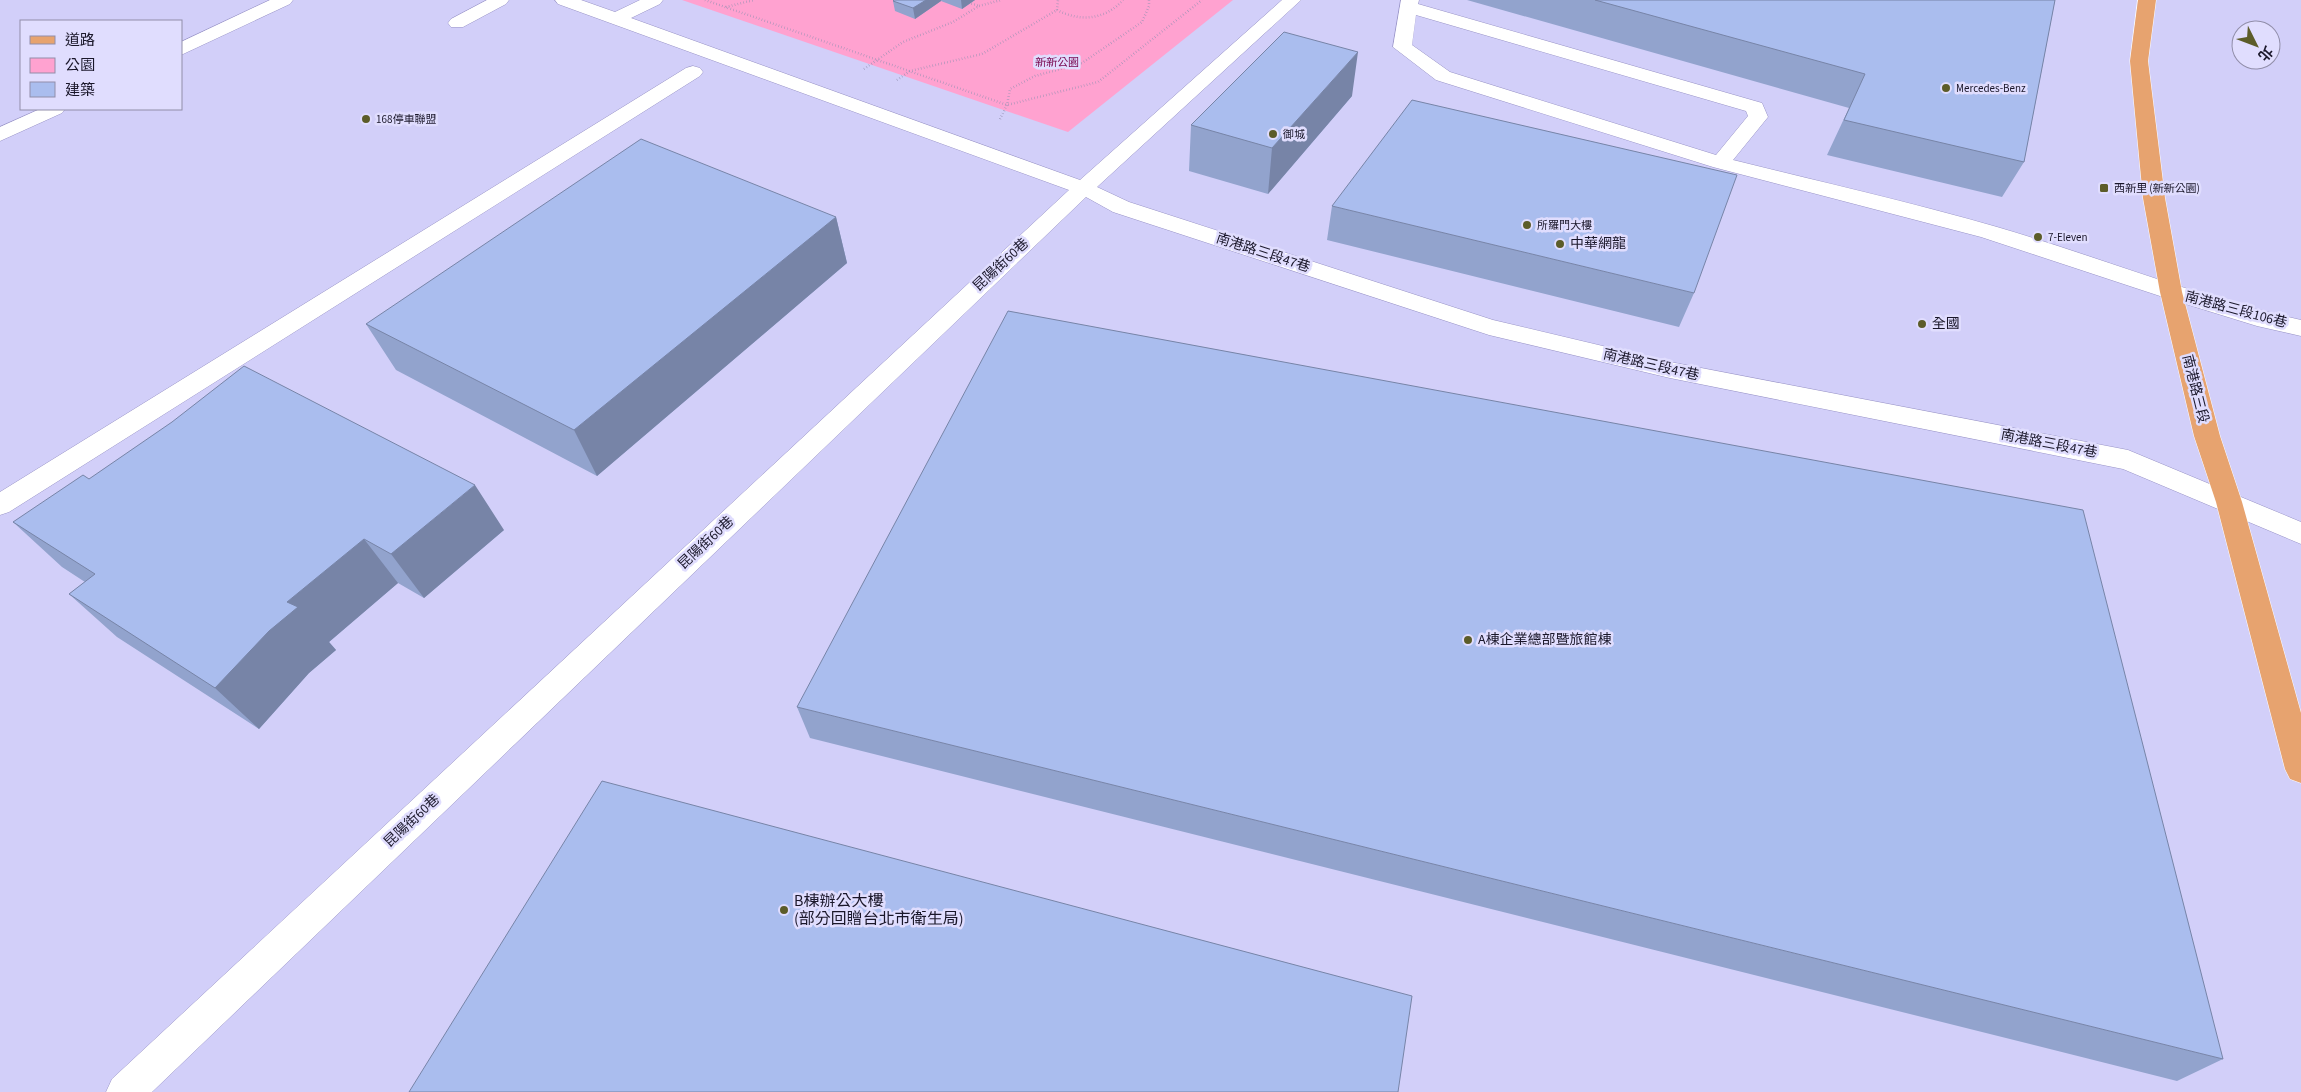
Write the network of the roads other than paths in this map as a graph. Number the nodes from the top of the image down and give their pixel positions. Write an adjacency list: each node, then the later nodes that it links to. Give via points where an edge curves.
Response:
1 (252, 0): 11 (street)
2 (284, 0): 12 (street)
3 (500, 0): 10 (street)
4 (564, 0): 9 (street, 南港路三段47巷)
5 (654, 0): 9 (street)
6 (1292, 0): 19 (street, 昆陽街60巷)
7 (2147, 0): 20 (main road, 南港路三段, via 2139,61 2154,198)
8 (1410, 4): 18 (street, 南港路三段106巷, via 1402,46 1443,76); 18 (street, via 1755,107 1758,117)
9 (616, 19): 19 (street, 南港路三段47巷)
10 (457, 23)
11 (182, 33)
12 (182, 49)
13 (693, 72): 23 (street)
14 (20, 106): 16 (street)
15 (53, 110): 17 (street)
16 (0, 116)
17 (0, 135)
18 (1720, 163): 20 (street, 南港路三段106巷, via 1989,232)
19 (1084, 188): 22 (street, 南港路三段47巷, via 1121,207 1489,327 1670,370 2128,460); 26 (street, 昆陽街60巷)
20 (2171, 292): 21 (street, 南港路三段106巷); 22 (main road, 南港路三段, via 2207,436)
21 (2301, 328)
22 (2229, 502): 24 (street, 南港路三段47巷); 25 (main road, 南港路三段)
23 (0, 505)
24 (2301, 533)
25 (2301, 769)
26 (126, 1092)

